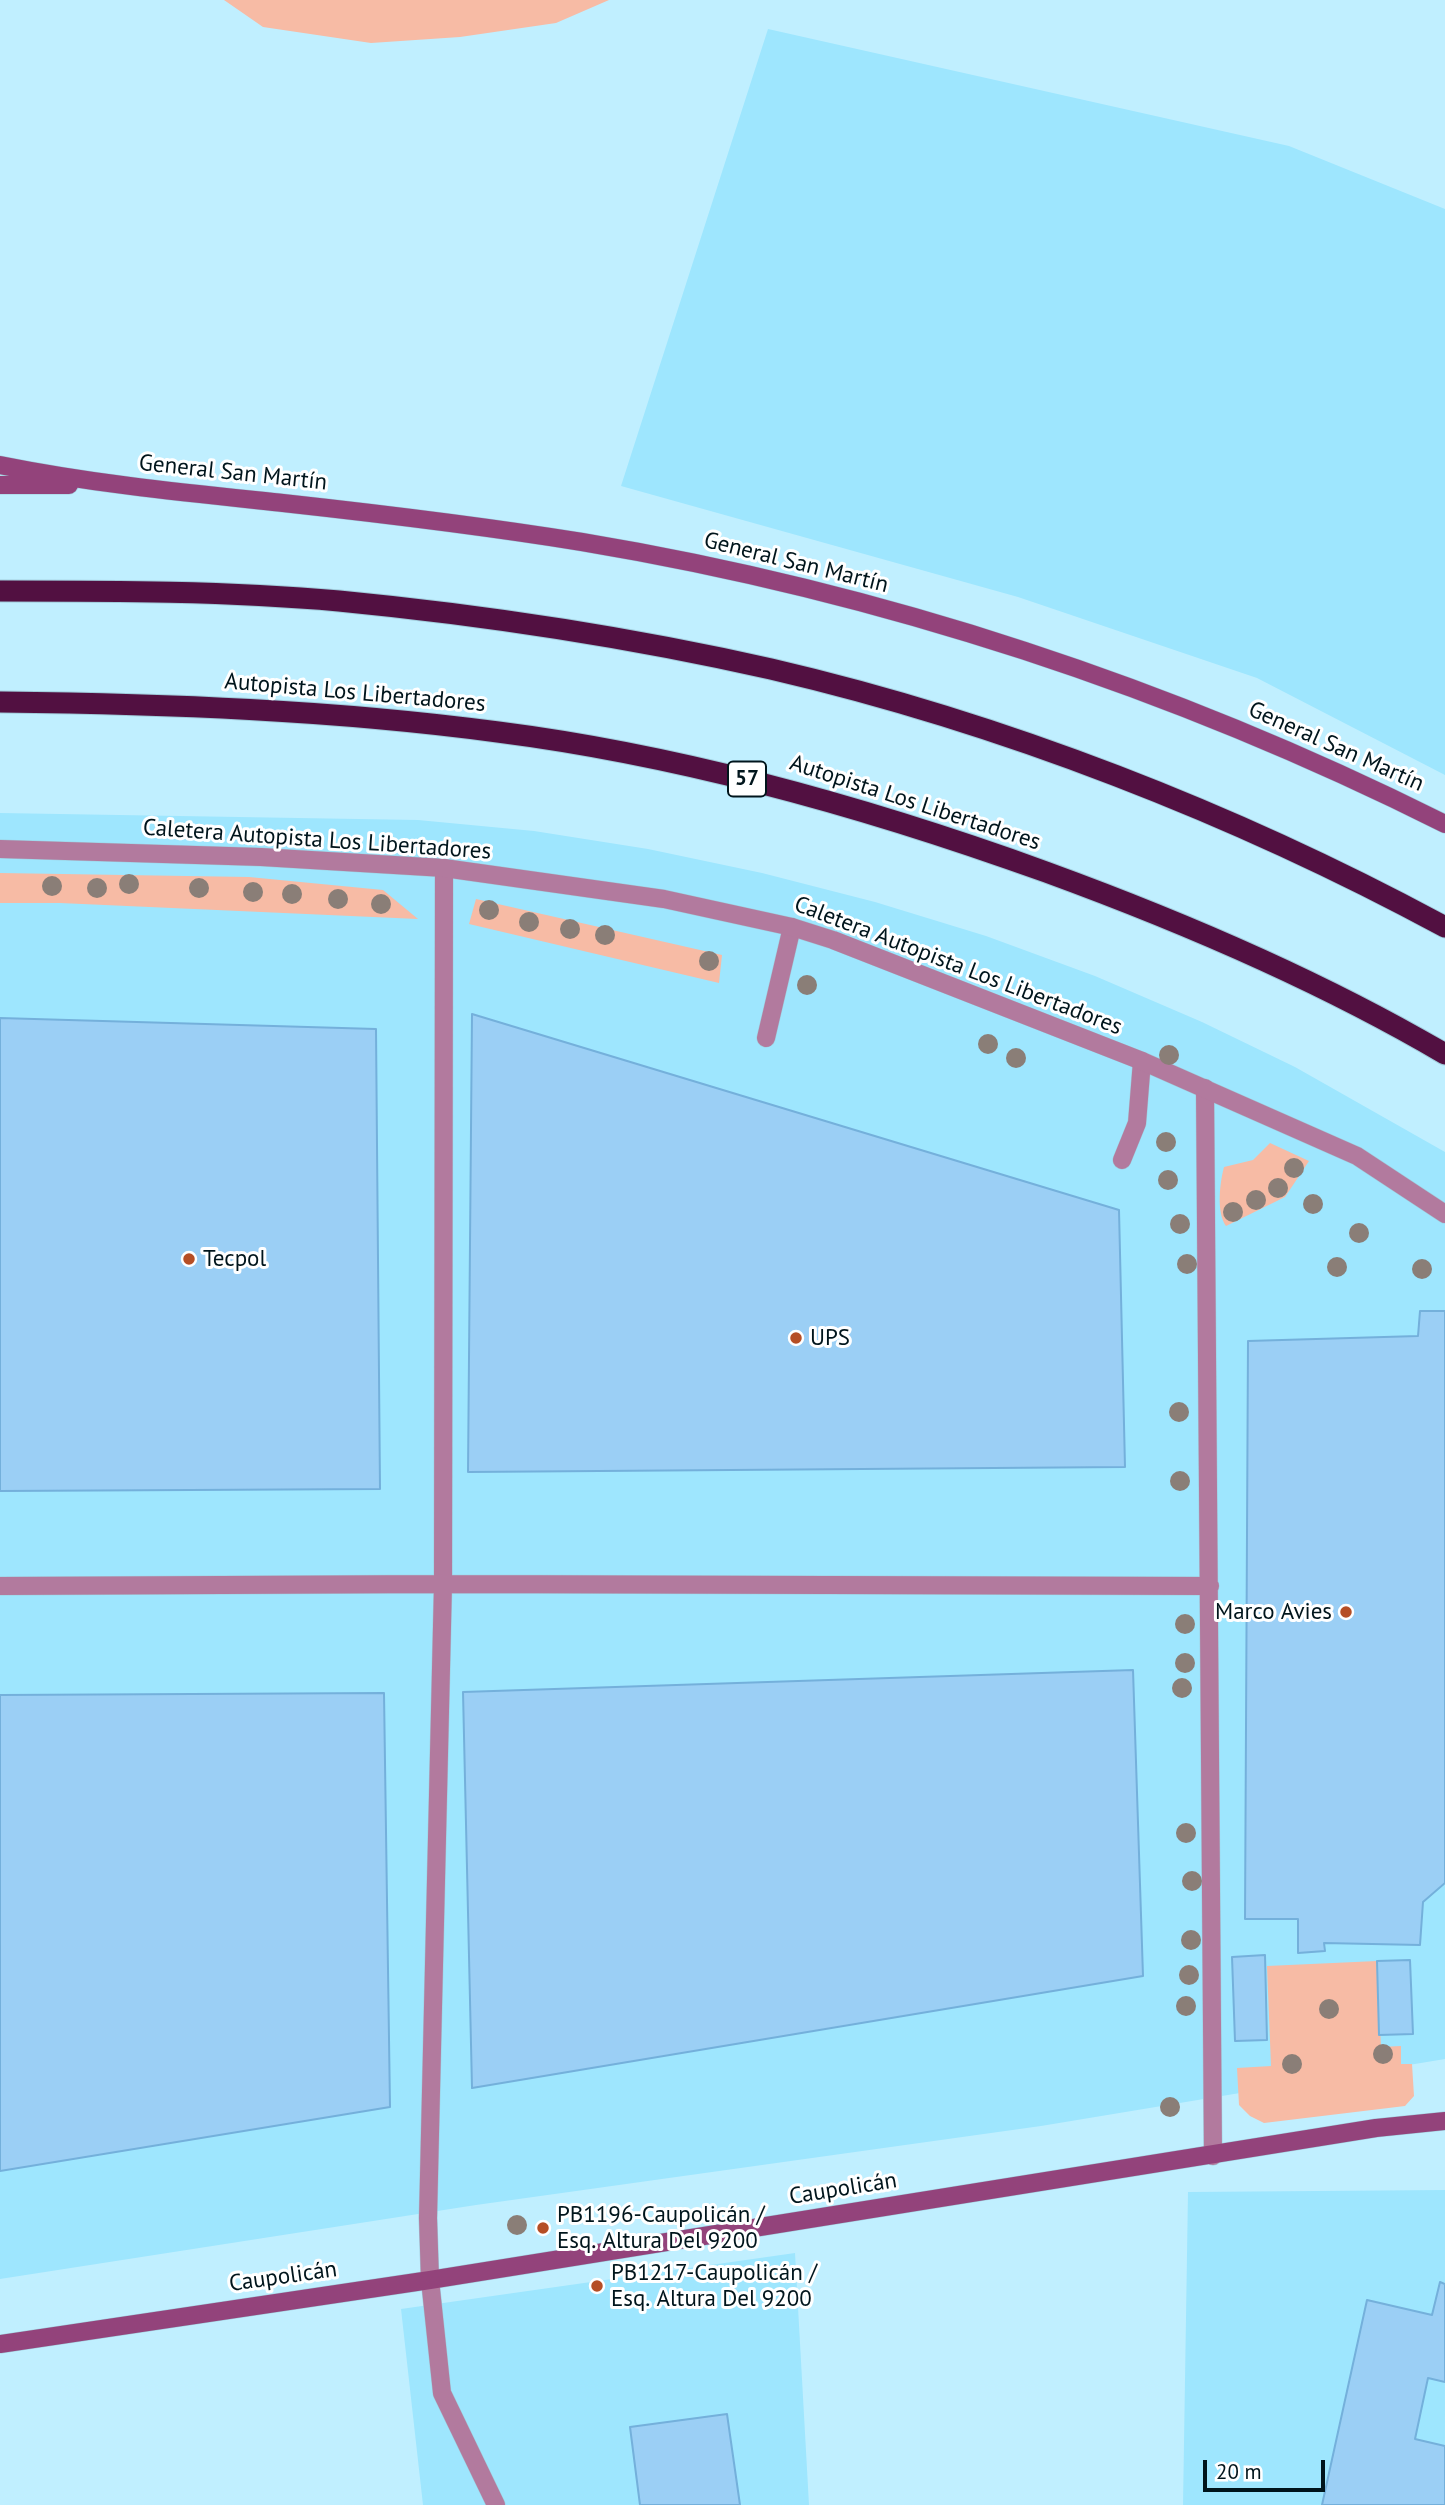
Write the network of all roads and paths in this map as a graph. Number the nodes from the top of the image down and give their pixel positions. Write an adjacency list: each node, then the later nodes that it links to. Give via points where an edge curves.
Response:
1 (0, 465): 2 (street, General San Martín)
2 (100, 483): 3 (street, General San Martín); 6 (street, General San Martín, via 582,542 807,589 1046,657 1167,701 1309,760)
3 (0, 485)
4 (0, 591): 10 (highway, via 223,594 336,601 591,634 774,670 969,725 1140,786 1327,867)
5 (0, 702): 12 (highway, Autopista Los Libertadores / 57, via 259,709 428,723 569,742 771,785 974,846 1100,892 1310,983)
6 (1445, 824)
7 (0, 849): 8 (street, Caletera Autopista Los Libertadores)
8 (444, 868): 9 (street, Caletera Autopista Los Libertadores, via 664,900); 17 (street)
9 (792, 927): 11 (street); 13 (street, Caletera Autopista Los Libertadores)
10 (1445, 928)
11 (766, 1038)
12 (1445, 1054)
13 (1142, 1061): 14 (street, Caletera Autopista Los Libertadores); 15 (street, via 1137,1123)
14 (1205, 1088): 16 (street, Caletera Autopista Los Libertadores, via 1357,1156); 19 (street)
15 (1122, 1160)
16 (1445, 1214)
17 (443, 1584): 18 (street); 19 (street); 22 (street)
18 (0, 1586)
19 (1210, 1586): 21 (street)
20 (1445, 2121): 21 (street, Caupolicán)
21 (1213, 2156): 22 (street, Caupolicán)
22 (430, 2280): 23 (street, Caupolicán); 24 (street, via 442,2393)
23 (0, 2344)
24 (496, 2505)

